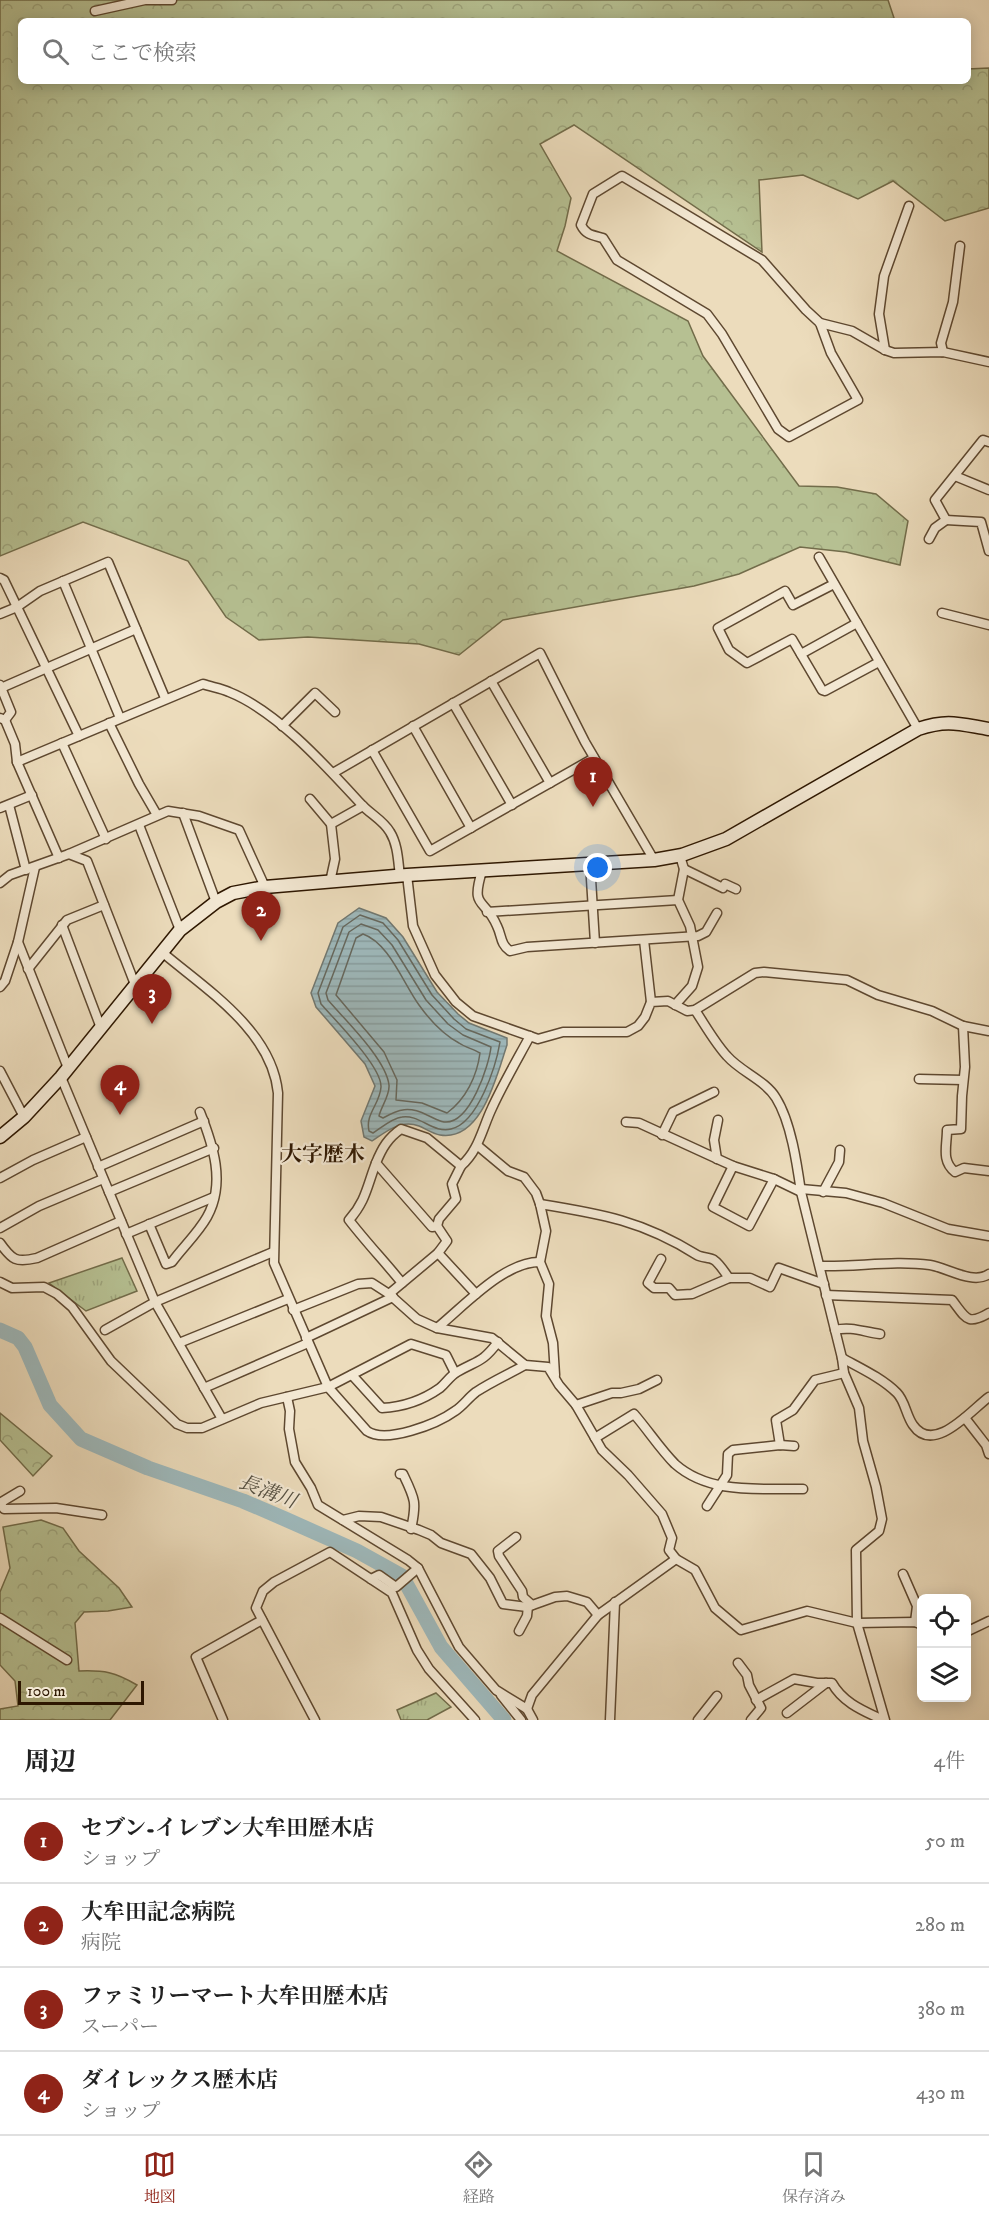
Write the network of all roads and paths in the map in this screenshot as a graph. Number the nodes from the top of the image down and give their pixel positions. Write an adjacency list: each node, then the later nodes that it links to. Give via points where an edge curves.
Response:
1 (172, 0): 2 (street, via 145,0)
2 (95, 11)
3 (909, 206): 6 (street, via 884,276 879,314)
4 (960, 246): 7 (street, via 953,302 941,343)
5 (820, 323): 5 (street, via 762,260 622,176 593,194 580,225 586,234 603,238 617,260 707,314 778,429 789,437 858,400 831,354); 6 (street, via 852,331)
6 (885, 350): 7 (street)
7 (943, 352): 8 (street)
8 (989, 362)
9 (989, 442): 10 (street, via 983,440)
10 (955, 476): 11 (street); 12 (street, via 935,500)
11 (989, 490)
12 (946, 520): 13 (street); 14 (street, via 981,522)
13 (929, 539)
14 (989, 551)
15 (819, 557): 18 (street)
16 (0, 578): 19 (street)
17 (63, 581): 19 (street); 24 (street, via 108,562); 25 (street)
18 (834, 584): 22 (street); 26 (street, via 793,605 785,591 718,628 729,650 747,663 792,639)
19 (17, 607): 21 (street); 28 (street)
20 (942, 613): 23 (street)
21 (0, 614)
22 (857, 623): 26 (street); 27 (street)
23 (989, 625)
24 (136, 629): 25 (street); 31 (street)
25 (91, 649): 28 (street); 34 (street)
26 (801, 654): 27 (street, via 825,691)
27 (879, 662): 39 (street)
28 (46, 669): 30 (street); 41 (street)
29 (491, 681): 32 (street); 44 (street, via 540,653); 47 (street)
30 (1, 687): 35 (street, via 11,712)
31 (165, 698): 34 (street); 37 (street, via 202,684 230,692)
32 (453, 703): 38 (street); 50 (street)
33 (334, 712): 37 (street, via 315,693)
34 (120, 718): 36 (street)
35 (3, 719): 45 (street, via 15,744)
36 (109, 723): 41 (street); 54 (street)
37 (282, 726): 46 (street)
38 (413, 726): 43 (street); 57 (street)
39 (918, 729): 40 (street, via 936,723); 60 (street, via 726,839)
40 (989, 729)
41 (79, 736): 42 (street)
42 (62, 743): 45 (street); 58 (street)
43 (372, 750): 46 (street); 57 (street, via 430,851)
44 (594, 758): 47 (street); 62 (street)
45 (17, 762): 48 (street)
46 (333, 773): 52 (street)
47 (550, 783): 50 (street)
48 (32, 795): 51 (street); 61 (street)
49 (310, 798): 55 (street)
50 (512, 805): 57 (street)
51 (4, 806): 66 (street)
52 (363, 807): 55 (street); 68 (street, via 392,835)
53 (183, 813): 54 (street); 71 (street, via 239,830); 74 (street)
54 (157, 815): 56 (street)
55 (331, 824): 69 (street, via 335,859)
56 (139, 825): 58 (street); 80 (street)
57 (471, 828)
58 (106, 839): 59 (street)
59 (69, 854): 61 (street); 76 (street, via 87,861)
60 (680, 856): 62 (street); 65 (street)
61 (59, 858): 64 (street)
62 (654, 860): 63 (street)
63 (590, 863): 67 (street); 75 (street)
64 (35, 867): 66 (street); 83 (street)
65 (684, 869): 72 (street, via 723,888 725,884); 73 (street)
66 (26, 870): 70 (street, via 10,874)
67 (482, 871): 68 (street); 77 (street, via 476,890)
68 (403, 876): 69 (street); 95 (street, via 413,926 441,984 473,1016)
69 (330, 882): 71 (street)
70 (0, 883)
71 (264, 887): 74 (street, via 233,893)
72 (736, 888)
73 (678, 900): 75 (street); 81 (street)
74 (216, 902): 80 (street)
75 (593, 904): 77 (street); 84 (street)
76 (104, 905): 79 (street); 88 (street)
77 (487, 912): 84 (street, via 497,926 500,940 510,951)
78 (717, 913): 81 (street, via 706,932)
79 (62, 925): 86 (street); 93 (street)
80 (180, 930): 85 (street)
81 (692, 937): 82 (street); 90 (street, via 698,967 692,986)
82 (644, 940): 84 (street); 89 (street)
83 (18, 942): 86 (street); 87 (street)
84 (596, 943)
85 (162, 953): 88 (street); 133 (street, via 250,1030 277,1076)
86 (28, 969): 97 (street)
87 (0, 987)
88 (136, 987): 93 (street)
89 (651, 1002): 90 (street, via 668,1001); 95 (street, via 638,1026 627,1032 563,1032 538,1039)
90 (675, 1005): 91 (street)
91 (695, 1010): 92 (street, via 755,973 764,972 847,980); 121 (street, via 727,1057 778,1100)
92 (963, 1026): 94 (street); 99 (street)
93 (101, 1028): 97 (street)
94 (989, 1031)
95 (530, 1036): 109 (street, via 492,1108)
96 (0, 1071): 102 (street)
97 (64, 1073): 102 (street); 108 (street)
98 (919, 1078): 99 (street)
99 (963, 1080): 117 (street, via 961,1128 946,1130 946,1162 955,1172 964,1168)
100 (714, 1092): 106 (street, via 673,1112)
101 (200, 1112): 104 (street)
102 (24, 1117): 107 (street)
103 (718, 1120): 112 (street, via 714,1140)
104 (204, 1122): 110 (street); 116 (street)
105 (626, 1122): 106 (street, via 639,1123)
106 (662, 1135): 112 (street)
107 (0, 1137)
108 (86, 1137): 116 (street); 118 (street)
109 (478, 1146): 114 (street); 125 (street, via 508,1171 524,1177)
110 (214, 1148): 122 (street); 124 (street)
111 (840, 1150): 123 (street, via 839,1162)
112 (717, 1159): 115 (street)
113 (376, 1163): 114 (street, via 390,1137 401,1129 427,1138); 128 (street, via 432,1227); 141 (street, via 366,1195 349,1220)
114 (462, 1166): 128 (street, via 452,1184 456,1199)
115 (733, 1166): 120 (street); 120 (street, via 713,1207 749,1226)
116 (98, 1167): 119 (street)
117 (989, 1171)
118 (0, 1178)
119 (103, 1179): 122 (street); 129 (street, via 39,1206)
120 (774, 1179): 121 (street)
121 (801, 1190): 123 (street); 137 (street)
122 (109, 1192): 126 (street)
123 (823, 1192): 131 (street, via 846,1193 948,1229)
124 (214, 1197): 127 (street); 127 (street, via 208,1216 172,1262 166,1264)
125 (540, 1204): 136 (street, via 546,1231); 139 (street, via 607,1215 639,1225 701,1257 714,1259)
126 (121, 1221): 130 (street); 132 (street, via 23,1262 10,1257)
127 (149, 1224): 130 (street)
128 (437, 1227): 134 (street, via 447,1241)
129 (0, 1228)
130 (126, 1234): 147 (street)
131 (989, 1236)
132 (0, 1243)
133 (273, 1252): 146 (street); 147 (street)
134 (438, 1253): 141 (street); 143 (street)
135 (661, 1259): 139 (street, via 648,1283 654,1288 669,1288 675,1295 692,1294)
136 (540, 1262): 143 (street, via 531,1261 505,1272); 162 (street, via 549,1284 546,1316)
137 (821, 1266): 138 (street, via 930,1265 974,1278); 142 (street)
138 (989, 1274)
139 (729, 1278): 142 (street, via 750,1278 770,1287 779,1268)
140 (0, 1282): 170 (street, via 12,1288 44,1287 57,1294 72,1307 111,1360 177,1424 202,1428)
141 (402, 1283): 145 (street)
142 (824, 1284): 144 (street)
143 (476, 1294): 150 (street)
144 (826, 1295): 149 (street, via 952,1300 971,1321); 152 (street)
145 (391, 1296): 148 (street, via 372,1283 358,1284); 150 (street, via 417,1319); 154 (street)
146 (288, 1299): 148 (street); 156 (street)
147 (155, 1302): 151 (street); 156 (street)
148 (293, 1310): 154 (street)
149 (989, 1313)
150 (437, 1328): 155 (street)
151 (105, 1330)
152 (835, 1330): 153 (street, via 849,1327); 157 (street)
153 (880, 1334)
154 (307, 1340): 164 (street); 165 (street)
155 (498, 1342): 158 (street); 159 (street, via 485,1359)
156 (179, 1343): 165 (street)
157 (842, 1358): 160 (street); 169 (street, via 898,1394 918,1431 939,1434)
158 (525, 1365): 162 (street, via 548,1367); 164 (street, via 476,1392 445,1417 414,1430 383,1436 367,1431)
159 (454, 1373): 161 (street, via 446,1355 411,1344); 161 (street, via 440,1388 416,1401 382,1408)
160 (844, 1373): 172 (street, via 815,1380 793,1410 776,1420); 195 (street, via 859,1408 882,1520 879,1531 856,1550)
161 (352, 1375): 164 (street)
162 (555, 1377): 168 (street)
163 (657, 1380): 168 (street, via 639,1389)
164 (328, 1387): 166 (street)
165 (204, 1388): 170 (street)
166 (287, 1396): 170 (street); 182 (street, via 295,1462 318,1505)
167 (989, 1397): 169 (street)
168 (576, 1405): 171 (street)
169 (965, 1418): 174 (street)
170 (222, 1419)
171 (595, 1438): 176 (street, via 634,1414 676,1464 689,1475); 185 (street, via 662,1514 672,1538 669,1550)
172 (780, 1445): 173 (street); 176 (street, via 733,1450 728,1454 727,1474)
173 (794, 1446)
174 (989, 1454)
175 (399, 1474): 183 (street, via 404,1474 416,1507)
176 (719, 1486): 177 (street); 180 (street)
177 (803, 1489)
178 (20, 1491): 179 (street)
179 (0, 1503): 181 (street, via 4,1509 56,1508)
180 (706, 1506)
181 (102, 1515)
182 (343, 1520): 183 (street, via 370,1515); 186 (street, via 408,1560)
183 (411, 1528): 190 (street, via 471,1554 490,1578 503,1604)
184 (516, 1537): 190 (street, via 501,1547 499,1556)
185 (676, 1559): 189 (street); 195 (street, via 695,1569 715,1608 741,1630 807,1611)
186 (415, 1570): 188 (street, via 396,1587 379,1575); 203 (street, via 459,1647)
187 (903, 1574): 191 (street)
188 (371, 1579): 194 (street, via 330,1552 263,1591 256,1608); 211 (street, via 392,1593 429,1669)
189 (615, 1602): 192 (street); 214 (street)
190 (530, 1606): 192 (street, via 567,1596 587,1602); 199 (street)
191 (917, 1606)
192 (597, 1615): 206 (street, via 532,1695)
193 (0, 1618): 200 (street)
194 (262, 1620): 209 (street, via 196,1657); 210 (street)
195 (857, 1623): 196 (street); 217 (street)
196 (917, 1623)
197 (987, 1625): 198 (street)
198 (971, 1630)
199 (519, 1631)
200 (67, 1660)
201 (738, 1663): 205 (street)
202 (826, 1683): 205 (street, via 794,1679); 207 (street); 208 (street, via 832,1683 838,1694)
203 (496, 1689): 206 (street); 212 (street)
204 (717, 1696): 215 (street)
205 (756, 1700): 216 (street, via 761,1708)
206 (527, 1708): 213 (street)
207 (787, 1713)
208 (866, 1716): 217 (street)
209 (223, 1720)
210 (315, 1720)
211 (476, 1720)
212 (521, 1720)
213 (533, 1720)
214 (610, 1720)
215 (698, 1720)
216 (751, 1720)
217 (884, 1720)

